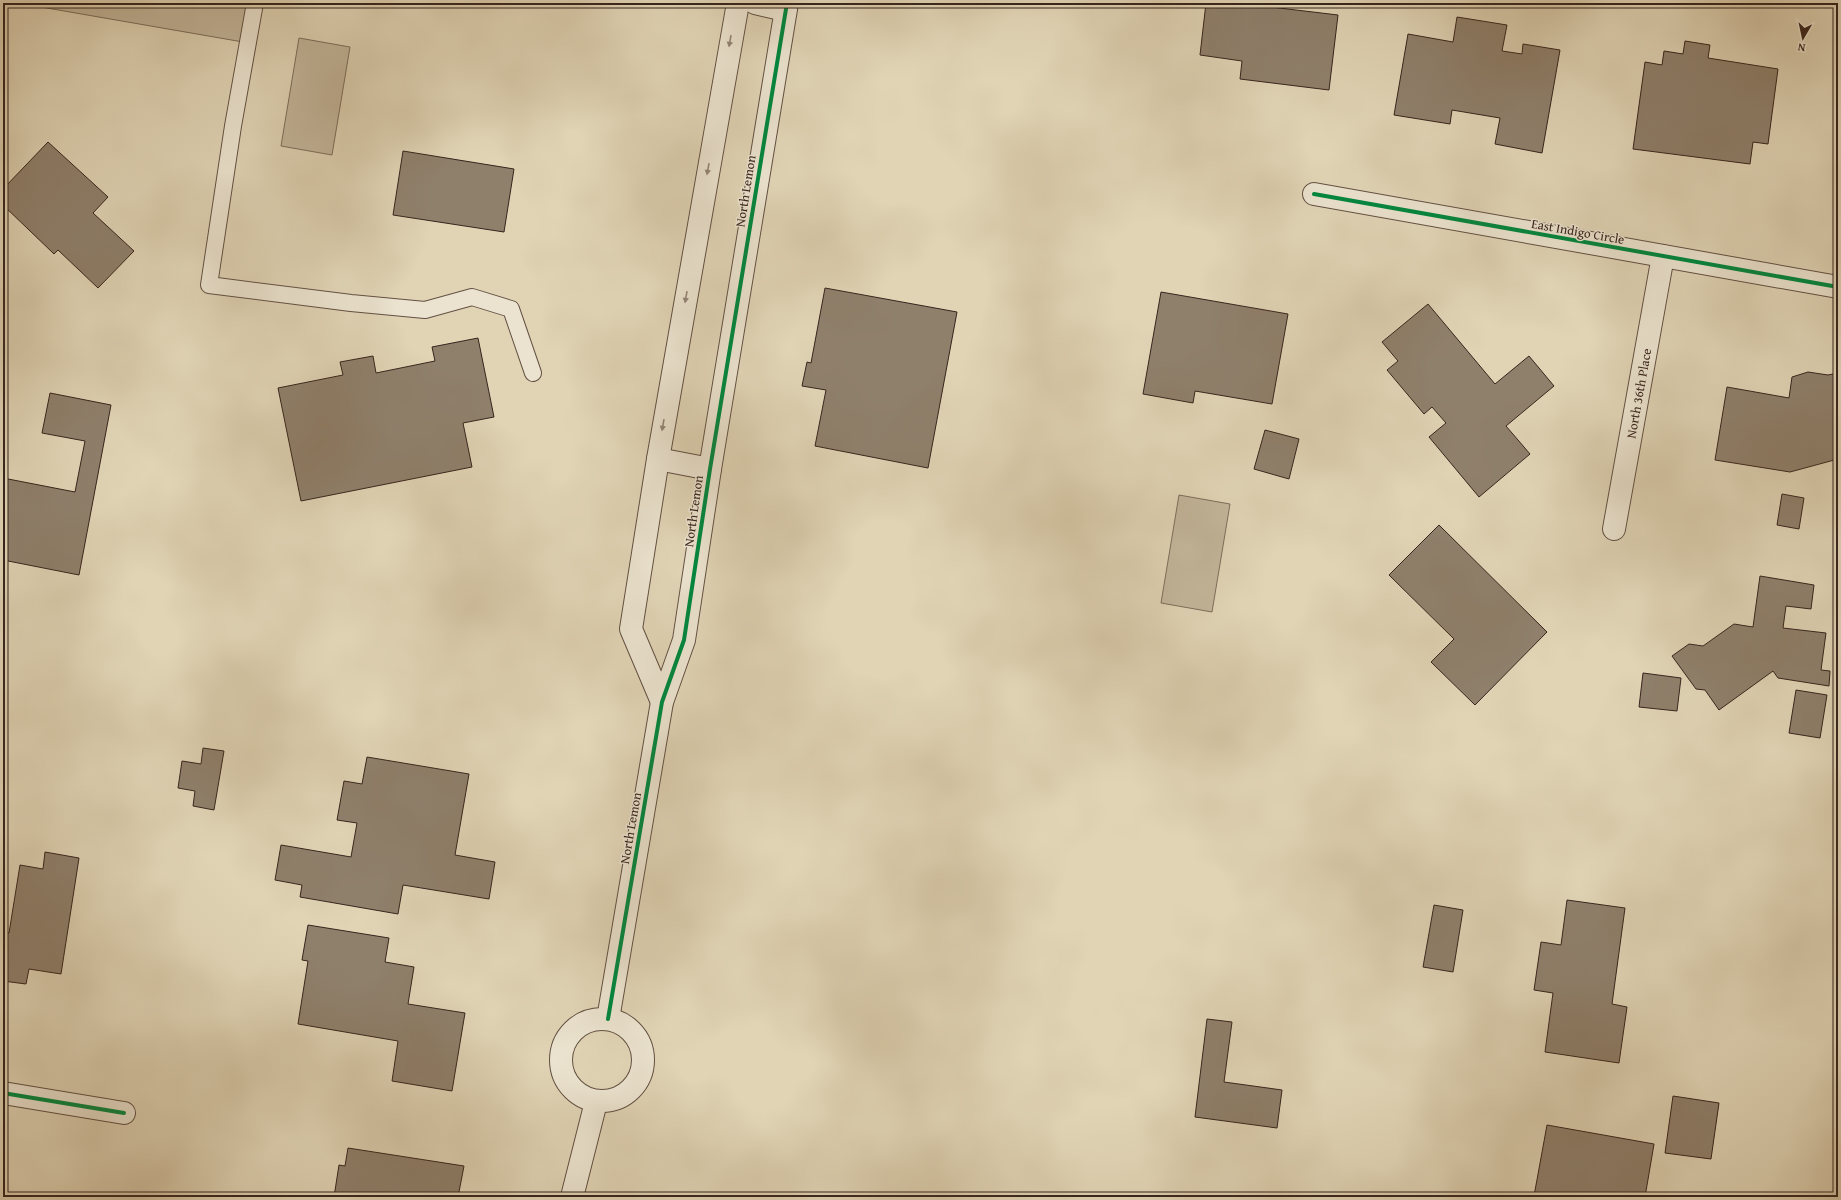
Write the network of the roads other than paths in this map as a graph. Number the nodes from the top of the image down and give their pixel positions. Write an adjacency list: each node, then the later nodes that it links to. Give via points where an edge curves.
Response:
1 (254, 3): 8 (lane, via 209,285 425,310 472,297 511,309)
2 (738, 3): 9 (street, one-way to 9)
3 (755, 3): 4 (street, North Lemon)
4 (786, 6): 10 (street, North Lemon)
5 (1314, 194): 6 (street, East Indigo Circle)
6 (1663, 256): 7 (street, East Indigo Circle); 11 (street, North 36th Place)
7 (1838, 287)
8 (533, 373)
9 (658, 459): 10 (street, North Lemon); 12 (street, via 631,629)
10 (710, 469): 12 (street, North Lemon, via 684,640)
11 (1614, 529)
12 (662, 702): 13 (street, North Lemon)
13 (608, 1019): 15 (street, via 622,1024 633,1034 641,1048 643,1064 639,1079 628,1092 615,1099); 15 (street, via 592,1020 579,1026 568,1036 561,1052 561,1070 569,1086 583,1097)
14 (3, 1093): 16 (street)
15 (596, 1102): 17 (street)
16 (124, 1113)
17 (572, 1197)

